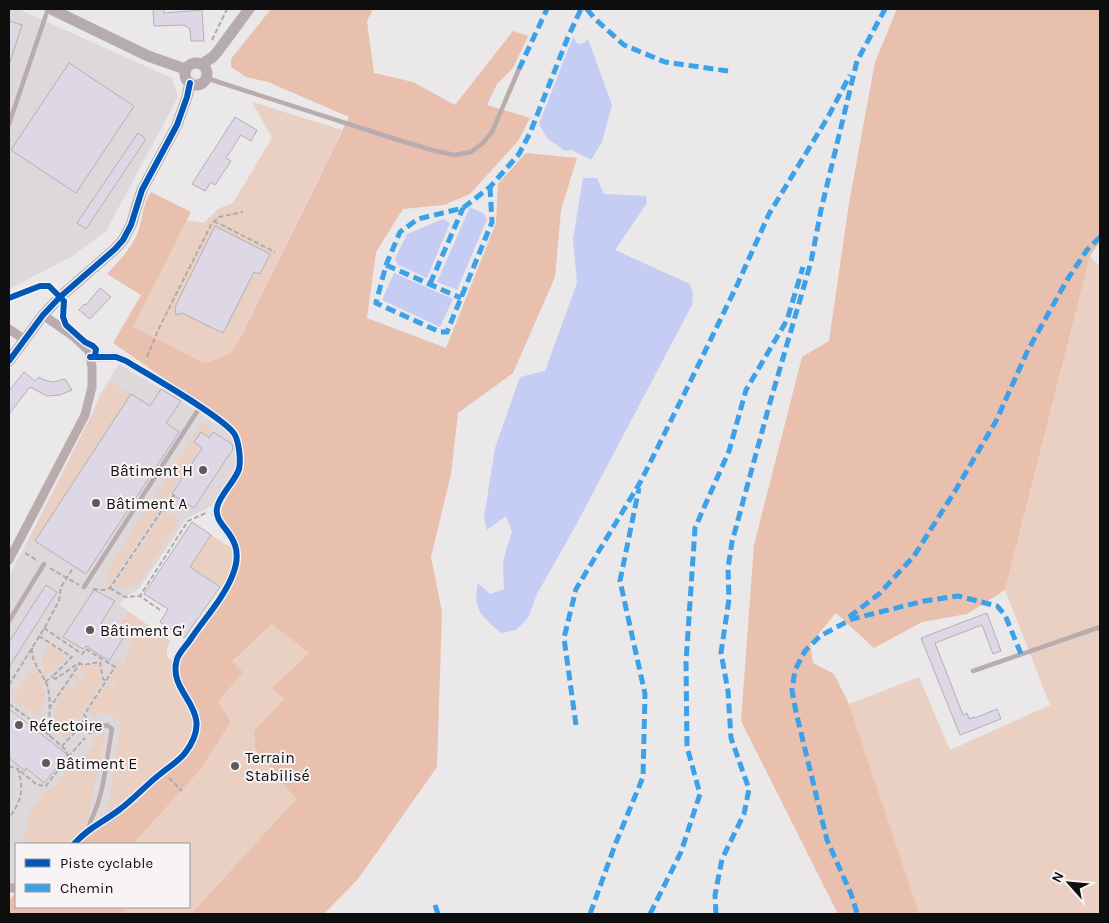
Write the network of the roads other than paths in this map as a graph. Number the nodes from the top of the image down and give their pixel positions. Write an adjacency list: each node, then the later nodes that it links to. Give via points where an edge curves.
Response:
1 (50, 9): 5 (street); 8 (lane)
2 (248, 9): 3 (street, via 213,57)
3 (202, 64): 5 (street, via 191,63); 6 (street)
4 (519, 69): 6 (lane, via 492,132 471,152 455,155 435,152)
5 (185, 70): 7 (street)
6 (206, 78): 7 (street, via 198,85)
7 (190, 83): 9 (street, via 177,125 142,190 128,233)
8 (9, 124)
9 (43, 315): 11 (street); 12 (street, via 84,346)
10 (9, 329): 11 (street)
11 (25, 340): 13 (street)
12 (90, 357): 14 (street, via 116,357 126,361); 15 (street, via 93,378 85,415)
13 (9, 361)
14 (200, 407): 17 (lane); 22 (street, via 235,434 239,468 217,508 217,517 235,542 237,558 233,574 178,658 176,681 195,713 196,727 184,755 119,810)
15 (9, 560)
16 (44, 564): 18 (lane)
17 (84, 587)
18 (9, 621)
19 (1100, 626): 20 (lane)
20 (973, 671)
21 (90, 732): 22 (lane, via 107,725 112,729)
22 (89, 830): 23 (street)
23 (75, 843)

